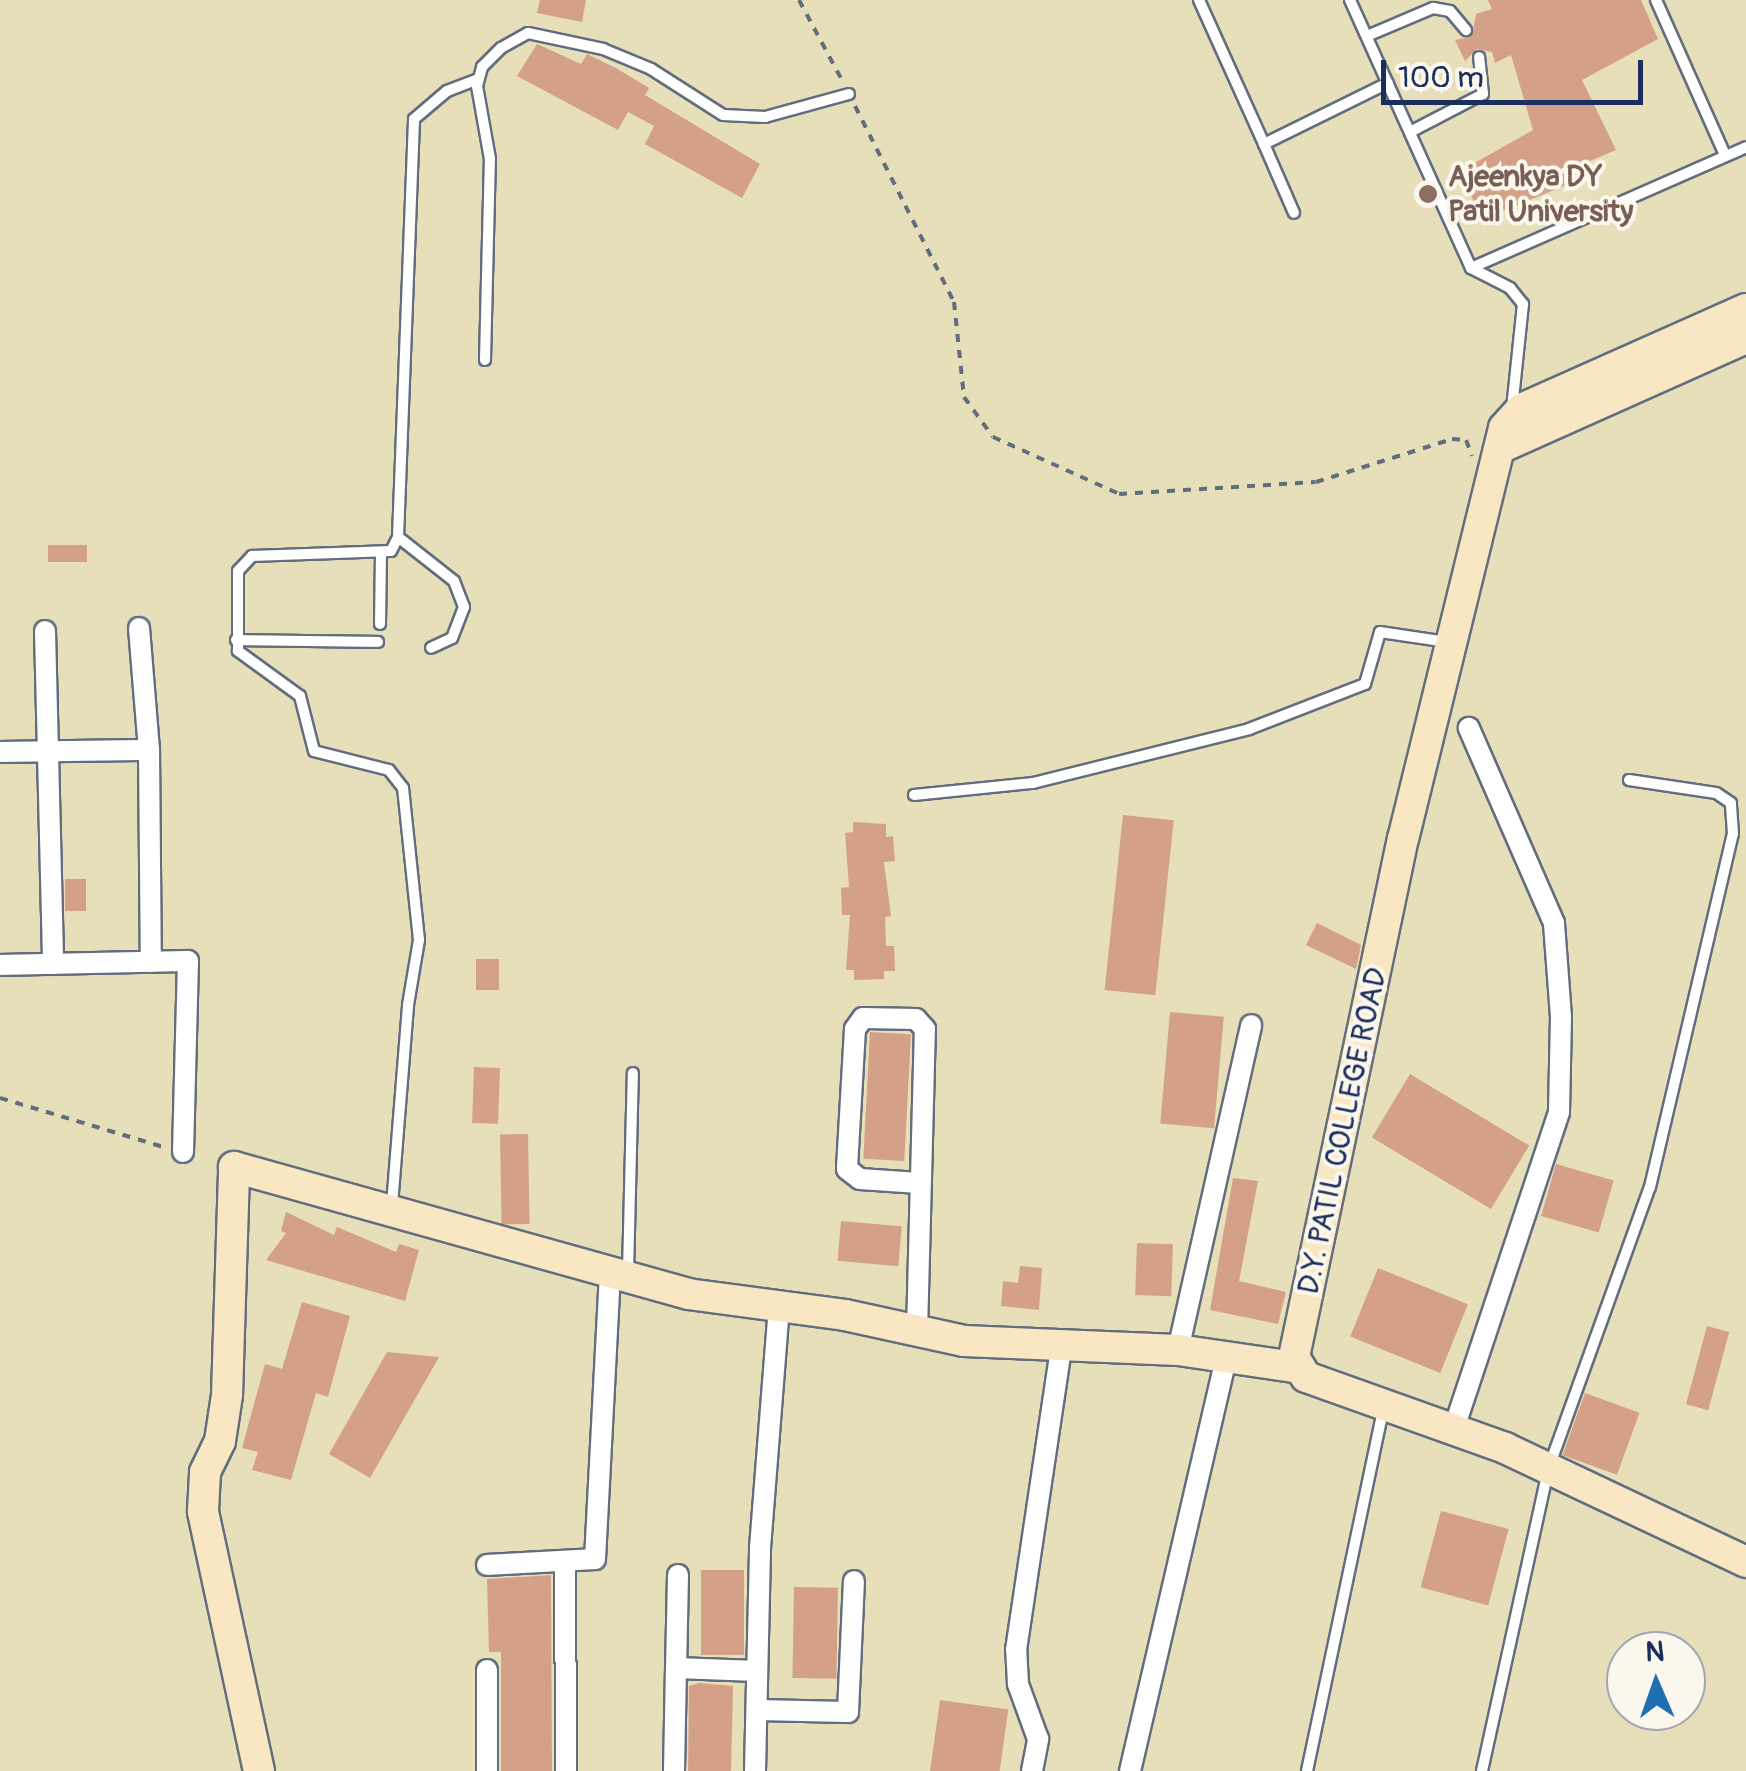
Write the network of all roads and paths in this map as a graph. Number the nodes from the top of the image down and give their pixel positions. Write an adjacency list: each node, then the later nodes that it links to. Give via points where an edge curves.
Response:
1 (800, 0): 10 (path)
2 (1199, 0): 12 (lane)
3 (1350, 0): 6 (lane)
4 (1656, 0): 14 (lane)
5 (1466, 30): 6 (lane, via 1450,11 1432,8)
6 (1367, 36): 9 (lane)
7 (1479, 57): 11 (lane, via 1483,94)
8 (479, 79): 10 (lane, via 501,48 528,33 603,49 651,69 722,115 765,117); 19 (lane, via 490,159); 22 (lane, via 447,91 414,119)
9 (1388, 83): 11 (lane); 12 (lane)
10 (849, 94): 21 (path, via 954,302 964,397 993,436 1119,494 1316,482 1460,438)
11 (1410, 132): 16 (lane)
12 (1264, 144): 15 (lane)
13 (1746, 146): 14 (lane)
14 (1725, 155): 16 (lane)
15 (1294, 212)
16 (1471, 268): 20 (lane, D.Y. PATIL COLLEGE ROAD, via 1510,288 1523,304)
17 (1746, 309): 20 (street)
18 (1746, 338): 20 (street)
19 (485, 360)
20 (1509, 435): 21 (street, D.Y. PATIL COLLEGE ROAD)
21 (1491, 484): 29 (street, D.Y. PATIL COLLEGE ROAD)
22 (398, 537): 23 (lane, via 392,551); 30 (lane, via 454,581 464,607 452,638)
23 (380, 555): 24 (lane); 27 (lane, via 244,560)
24 (380, 624)
25 (139, 628): 32 (street)
26 (45, 631): 34 (street)
27 (236, 640): 28 (lane); 45 (lane, via 246,661 300,696 314,751 390,770 403,788 420,940 408,1005)
28 (378, 642)
29 (1452, 642): 36 (lane, via 1380,632 1365,684 1310,710 1033,783); 52 (street, D.Y. PATIL COLLEGE ROAD, via 1403,838)
30 (431, 648)
31 (1469, 728): 54 (street, via 1554,923 1561,1017 1558,1112)
32 (149, 750): 34 (street); 37 (street)
33 (0, 752): 34 (street)
34 (50, 752): 38 (street)
35 (1628, 780): 55 (lane, via 1716,793 1730,803 1733,834 1650,1187)
36 (914, 795)
37 (150, 962): 38 (street); 43 (street, via 188,961)
38 (53, 964): 39 (street)
39 (0, 965)
40 (1251, 1026): 50 (street)
41 (633, 1073): 46 (lane)
42 (0, 1098): 43 (path)
43 (182, 1152)
44 (919, 1183): 44 (street, via 860,1178 847,1169 855,1029 863,1018 916,1020 925,1029); 48 (street)
45 (392, 1211): 46 (street); 65 (street, via 242,1167 231,1174 227,1395 220,1440 205,1472 203,1511)
46 (619, 1278): 47 (street); 58 (street, via 597,1553 588,1563)
47 (779, 1306): 48 (street); 63 (street)
48 (917, 1331): 49 (street, via 964,1341)
49 (1062, 1344): 50 (street); 70 (street, via 1016,1650 1018,1684 1036,1724)
50 (1178, 1350): 51 (street)
51 (1227, 1354): 52 (street); 71 (street)
52 (1295, 1367): 53 (street)
53 (1385, 1404): 54 (street); 72 (lane)
54 (1454, 1428): 55 (street)
55 (1549, 1467): 56 (street); 73 (lane)
56 (1746, 1561)
57 (487, 1565): 58 (street)
58 (566, 1565): 67 (street)
59 (678, 1575): 61 (street)
60 (854, 1581): 64 (street, via 848,1712)
61 (676, 1668): 63 (street); 68 (street)
62 (487, 1670): 66 (street)
63 (757, 1671): 64 (street)
64 (757, 1710): 69 (street)
65 (259, 1771)
66 (487, 1771)
67 (566, 1771)
68 (674, 1771)
69 (755, 1771)
70 (1032, 1771)
71 (1130, 1771)
72 (1307, 1771)
73 (1482, 1771)

